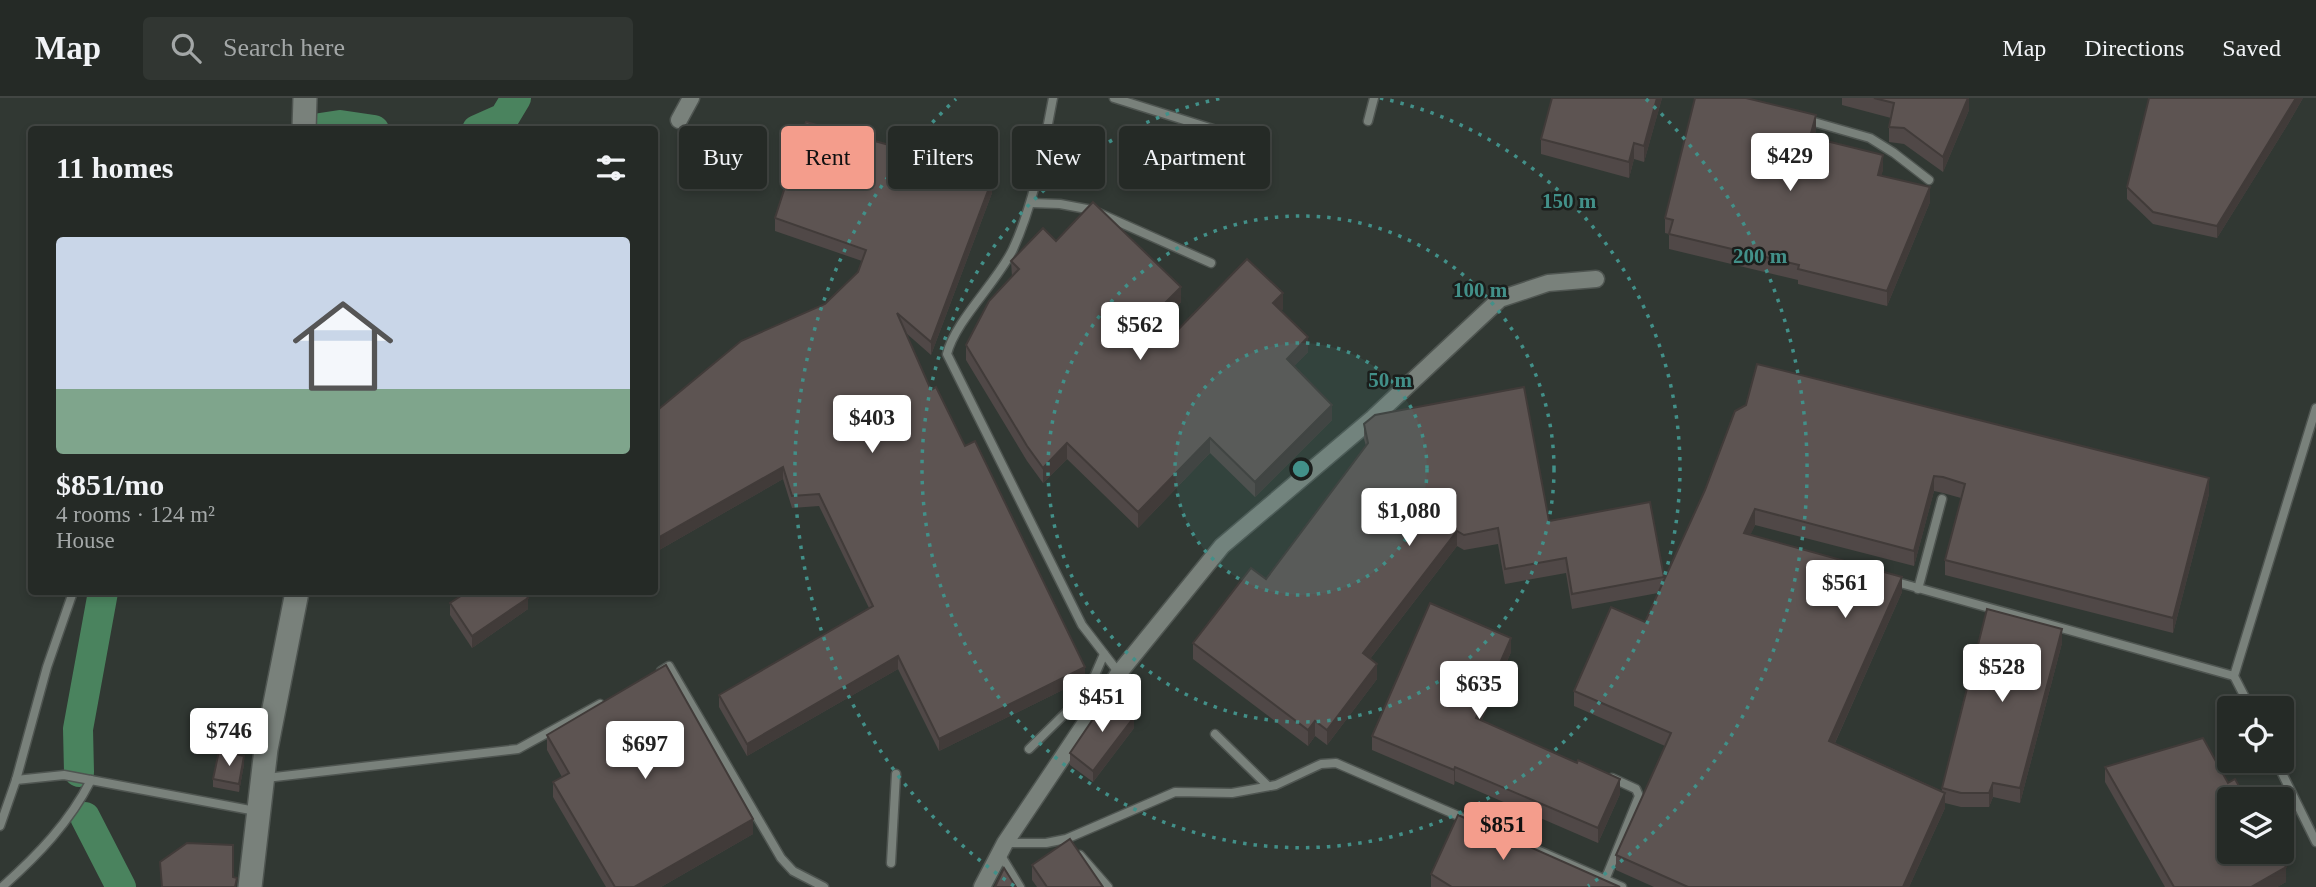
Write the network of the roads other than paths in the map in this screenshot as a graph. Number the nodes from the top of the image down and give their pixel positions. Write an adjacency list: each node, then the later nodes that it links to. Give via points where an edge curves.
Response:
1 (691, 98): 6 (street)
2 (1053, 98): 10 (lane)
3 (1114, 98): 8 (lane)
4 (1374, 98): 7 (lane)
5 (1794, 116): 9 (lane, via 1870,138)
6 (679, 120)
7 (1368, 121)
8 (1203, 126)
9 (1929, 180)
10 (1031, 203): 11 (lane, via 1092,210); 19 (lane, via 1013,251 956,335 948,358 1082,625)
11 (1211, 263)
12 (1596, 279): 21 (street, via 1548,283 1500,299 1373,418 1222,546)
13 (2316, 408): 22 (lane)
14 (1942, 499): 16 (lane)
15 (1879, 578): 16 (lane)
16 (1918, 589): 22 (lane)
17 (72, 595): 31 (lane)
18 (296, 595): 30 (street)
19 (1104, 654): 21 (lane); 26 (lane, via 1088,691)
20 (658, 673): 45 (lane, via 670,666 781,858 793,871)
21 (1119, 673): 40 (street)
22 (2234, 676): 23 (lane)
23 (2244, 696)
24 (612, 698): 30 (lane, via 518,749)
25 (1215, 734): 33 (lane)
26 (1029, 749)
27 (1602, 773): 42 (lane, via 1636,789 1639,796)
28 (2282, 773): 39 (lane)
29 (896, 774): 41 (lane)
30 (262, 779): 34 (street)
31 (16, 780): 32 (lane, via 64,775); 36 (lane)
32 (92, 780): 34 (lane); 43 (lane, via 40,853)
33 (1268, 786): 35 (lane, via 1321,764 1336,763); 37 (lane, via 1233,793 1175,792)
34 (259, 811): 44 (street)
35 (1477, 824)
36 (0, 826)
37 (1066, 839): 40 (lane); 48 (lane)
38 (1516, 841): 42 (lane)
39 (2316, 842)
40 (1002, 848): 46 (street); 47 (lane)
41 (891, 863)
42 (1605, 880): 49 (lane)
43 (2, 887)
44 (250, 887)
45 (824, 887)
46 (982, 887)
47 (1020, 887)
48 (1108, 887)
49 (1622, 887)

